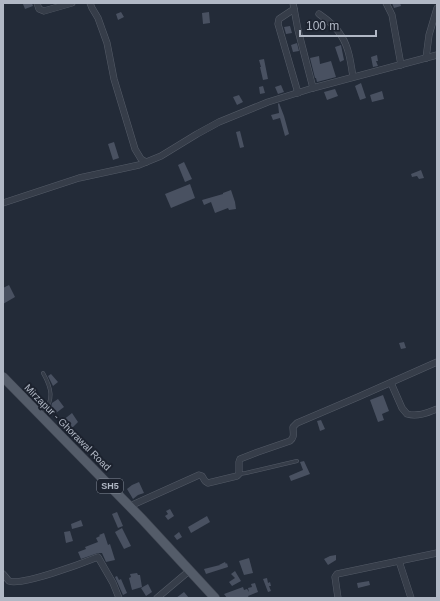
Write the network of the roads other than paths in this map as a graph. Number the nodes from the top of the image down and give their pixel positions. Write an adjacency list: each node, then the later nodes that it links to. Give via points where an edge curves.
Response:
1 (37, 3): 2 (street, via 39,9 44,11)
2 (72, 3)
3 (90, 3): 14 (street, via 107,43 114,79 135,148 141,159)
4 (386, 3): 10 (street, via 392,14)
5 (294, 6): 12 (street); 13 (street, via 279,19 278,24)
6 (437, 8): 9 (street, via 429,35)
7 (319, 14): 11 (street, via 334,26 342,37 347,47)
8 (437, 55): 9 (street)
9 (426, 58): 10 (street)
10 (401, 65): 11 (street)
11 (353, 77): 12 (street)
12 (314, 88): 13 (street)
13 (298, 93): 14 (street, via 219,122)
14 (146, 162): 15 (street, via 79,178)
15 (3, 203)
16 (437, 362): 19 (street)
17 (43, 373): 21 (lane, via 48,381 51,398)
18 (3, 377): 21 (main road, Mirzapur - Ghorawal Road / SH5)
19 (391, 383): 20 (street, via 406,414 424,414); 23 (street, via 296,423 293,427 294,437 290,441 240,459)
20 (437, 409)
21 (42, 416): 24 (main road, Mirzapur - Ghorawal Road / SH5)
22 (297, 461): 23 (lane)
23 (239, 474): 24 (street, via 210,483 199,475)
24 (130, 506): 27 (main road, Mirzapur - Ghorawal Road / SH5)
25 (437, 553): 26 (street)
26 (399, 561): 32 (street, via 337,574 334,576); 33 (street)
27 (189, 570): 30 (street); 31 (main road, Mirzapur - Ghorawal Road / SH5)
28 (3, 574): 29 (street, via 12,581 37,578 98,558)
29 (119, 598)
30 (157, 598)
31 (215, 598)
32 (338, 598)
33 (411, 598)

